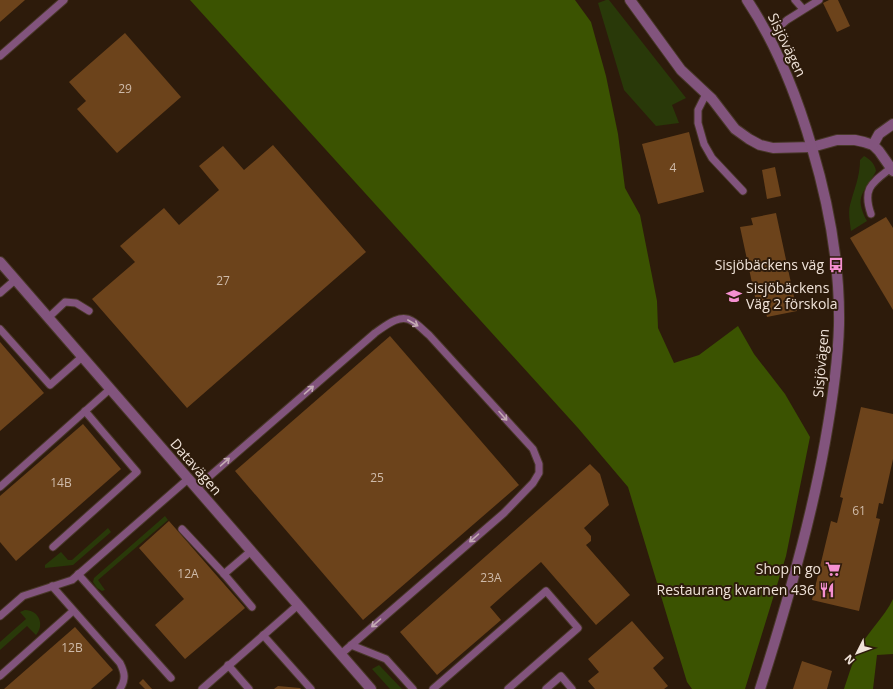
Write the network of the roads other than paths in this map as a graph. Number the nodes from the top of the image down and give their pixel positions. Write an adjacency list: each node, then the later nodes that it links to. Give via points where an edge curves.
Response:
1 (64, 0): 8 (lane)
2 (630, 0): 9 (street, via 681,70)
3 (747, 0): 7 (street, Sisjövägen)
4 (795, 0): 6 (lane)
5 (818, 0): 6 (lane)
6 (803, 9): 7 (lane)
7 (769, 36): 12 (street, Sisjövägen, via 787,74)
8 (0, 56)
9 (706, 94): 12 (street, via 735,128 760,145 773,148); 14 (lane, via 698,110 698,123 704,144 712,158)
10 (893, 124): 11 (street, via 879,134)
11 (873, 145): 12 (street, via 837,140); 13 (street)
12 (812, 147): 54 (street, Sisjövägen, via 824,195 836,265 839,301 838,355 829,422 811,513)
13 (892, 169): 15 (lane, via 878,179 869,190 867,196)
14 (743, 191)
15 (871, 214)
16 (0, 263): 17 (street, Datavägen)
17 (15, 280): 18 (lane); 20 (street, Datavägen)
18 (0, 293)
19 (89, 311): 20 (lane, via 76,303 65,302)
20 (48, 318): 22 (street, Datavägen)
21 (0, 329): 22 (lane, via 50,385)
22 (82, 357): 23 (street, Datavägen)
23 (110, 389): 24 (lane); 25 (street, Datavägen)
24 (85, 411): 26 (lane); 29 (lane, via 137,472)
25 (188, 479): 27 (street, Datavägen); 31 (lane)
26 (0, 487)
27 (196, 488): 30 (street, Datavägen); 39 (lane, one-way to 39, via 375,332 393,321 402,319 412,320 429,335 533,449 539,464 539,473 534,483 504,513)
28 (182, 529): 32 (lane)
29 (53, 547)
30 (251, 551): 32 (lane); 34 (street, Datavägen)
31 (78, 574): 33 (lane, via 72,580); 43 (lane)
32 (224, 574): 35 (lane)
33 (52, 586): 36 (lane); 37 (lane, via 23,596)
34 (298, 605): 38 (lane); 40 (street, Datavägen)
35 (252, 607)
36 (73, 611): 42 (lane); 44 (lane, via 120,663 124,672)
37 (0, 616)
38 (263, 635): 41 (lane); 47 (lane)
39 (351, 645): 40 (lane); 49 (lane, via 386,659)
40 (341, 654): 48 (street, Datavägen)
41 (228, 665): 45 (lane); 46 (lane)
42 (0, 676)
43 (171, 678)
44 (120, 689)
45 (202, 689)
46 (249, 689)
47 (311, 689)
48 (371, 689)
49 (413, 689)
50 (433, 689): 51 (lane, via 546,591 578,628)
51 (508, 689)
52 (546, 689): 53 (lane, via 561,676)
53 (572, 689)
54 (760, 689)

